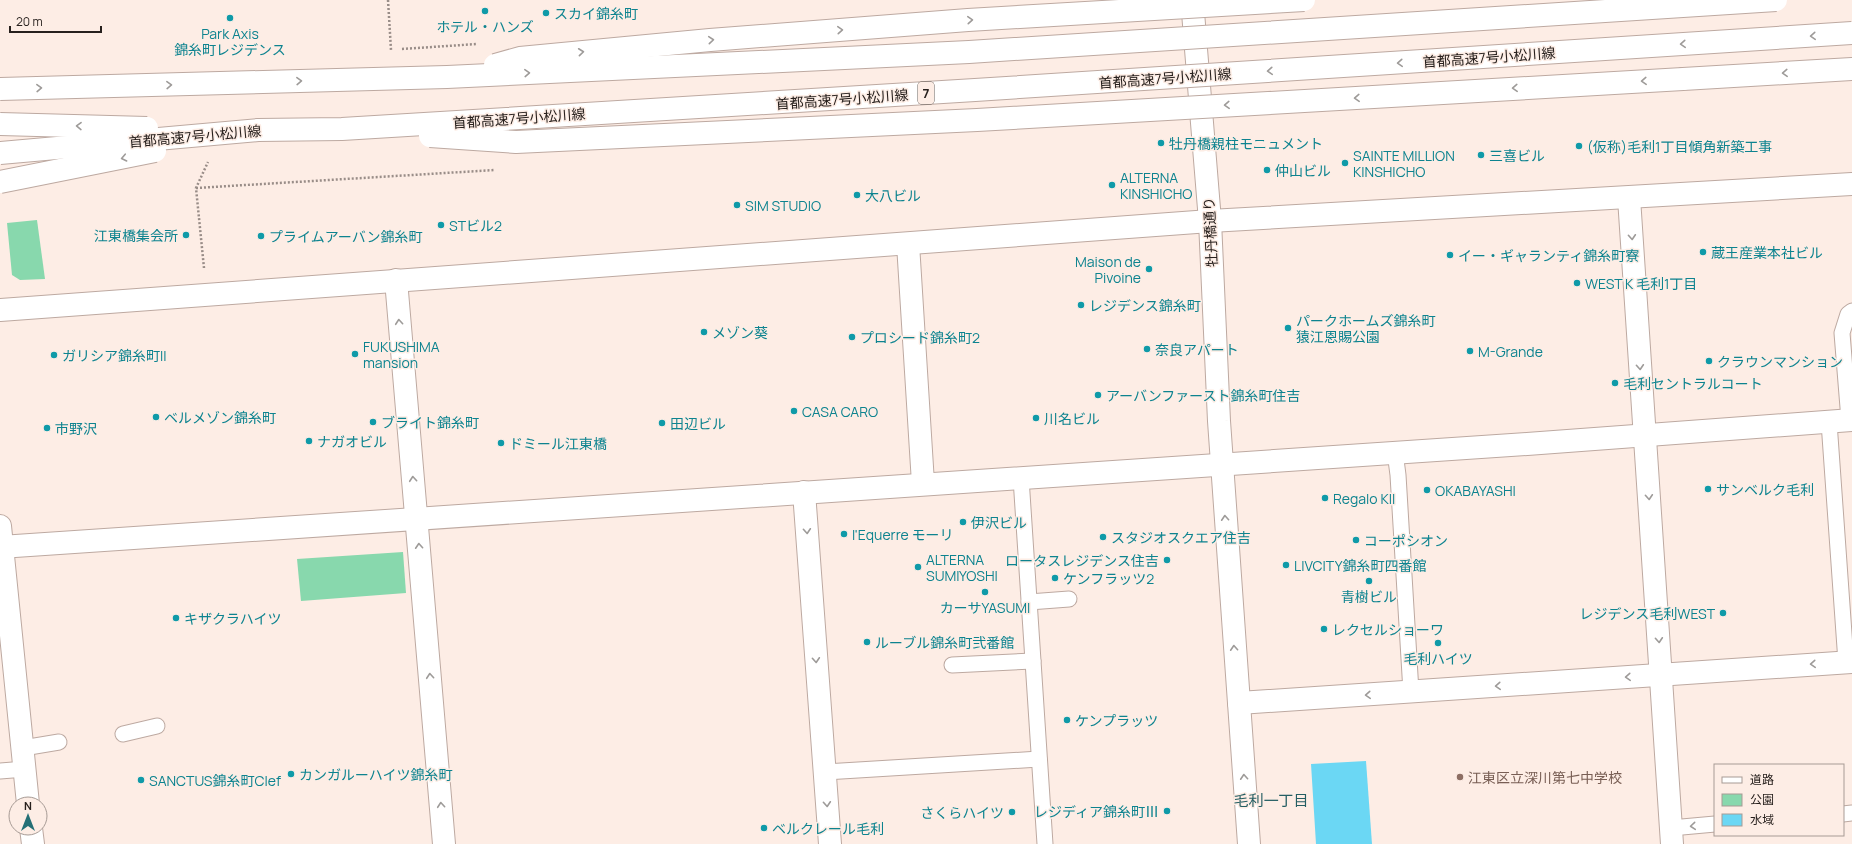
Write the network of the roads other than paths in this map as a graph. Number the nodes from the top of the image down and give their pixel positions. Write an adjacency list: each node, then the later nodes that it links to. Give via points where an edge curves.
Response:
1 (1192, 0): 15 (main road, 牡丹橋通り)
2 (1304, 0): 6 (main road, one-way to 2, bridge, via 520,58 710,40 968,20)
3 (1776, 0): 6 (main road, one-way to 3, bridge, via 969,52)
4 (1852, 33): 9 (main road, 首都高速7号小松川線 / 7, one-way to 9, bridge)
5 (1852, 69): 9 (main road, one-way to 9, bridge, via 985,119 516,142)
6 (447, 77): 7 (main road, one-way to 6, bridge)
7 (0, 89)
8 (0, 124): 10 (main road, one-way to 8, bridge)
9 (342, 129): 10 (main road, 首都高速7号小松川線 / 7, bridge)
10 (258, 130): 11 (main road, 首都高速7号小松川線 / 7, bridge); 12 (main road, one-way to 12, bridge)
11 (0, 153)
12 (0, 182)
13 (1852, 184): 14 (main road)
14 (1629, 198): 15 (main road); 21 (main road, one-way to 21)
15 (1210, 221): 16 (main road); 23 (main road, 牡丹橋通り)
16 (908, 244): 17 (main road); 25 (main road)
17 (396, 280): 18 (main road); 27 (main road, one-way to 17)
18 (0, 310)
19 (1852, 311): 20 (lane, via 1848,314 1842,333)
20 (1843, 421): 21 (main road); 32 (lane)
21 (1645, 436): 22 (main road); 34 (main road, one-way to 34)
22 (1395, 452): 23 (main road); 35 (lane)
23 (1222, 464): 24 (main road); 36 (main road, 牡丹橋通り, one-way to 23)
24 (1021, 478): 25 (main road); 30 (lane)
25 (923, 483): 26 (main road)
26 (804, 492): 27 (main road); 43 (main road, one-way to 43)
27 (417, 518): 28 (main road); 47 (main road, one-way to 27)
28 (1, 540): 40 (main road)
29 (1069, 599): 30 (lane)
30 (1029, 602): 31 (lane)
31 (1033, 661): 33 (lane); 41 (lane)
32 (1849, 662): 34 (main road, one-way to 34)
33 (952, 665)
34 (1661, 675): 35 (main road, one-way to 35); 46 (main road)
35 (1412, 692): 36 (main road, one-way to 36)
36 (1239, 703): 50 (main road, 牡丹橋通り, one-way to 36)
37 (157, 726): 38 (lane)
38 (124, 734)
39 (58, 742): 40 (lane)
40 (24, 758): 42 (lane); 44 (main road)
41 (1039, 759): 43 (lane); 49 (lane)
42 (0, 771)
43 (825, 772): 48 (main road, one-way to 48)
44 (27, 796)
45 (1714, 824): 46 (lane, one-way to 46)
46 (1671, 836)
47 (444, 844)
48 (830, 844)
49 (1045, 844)
50 (1249, 844)

